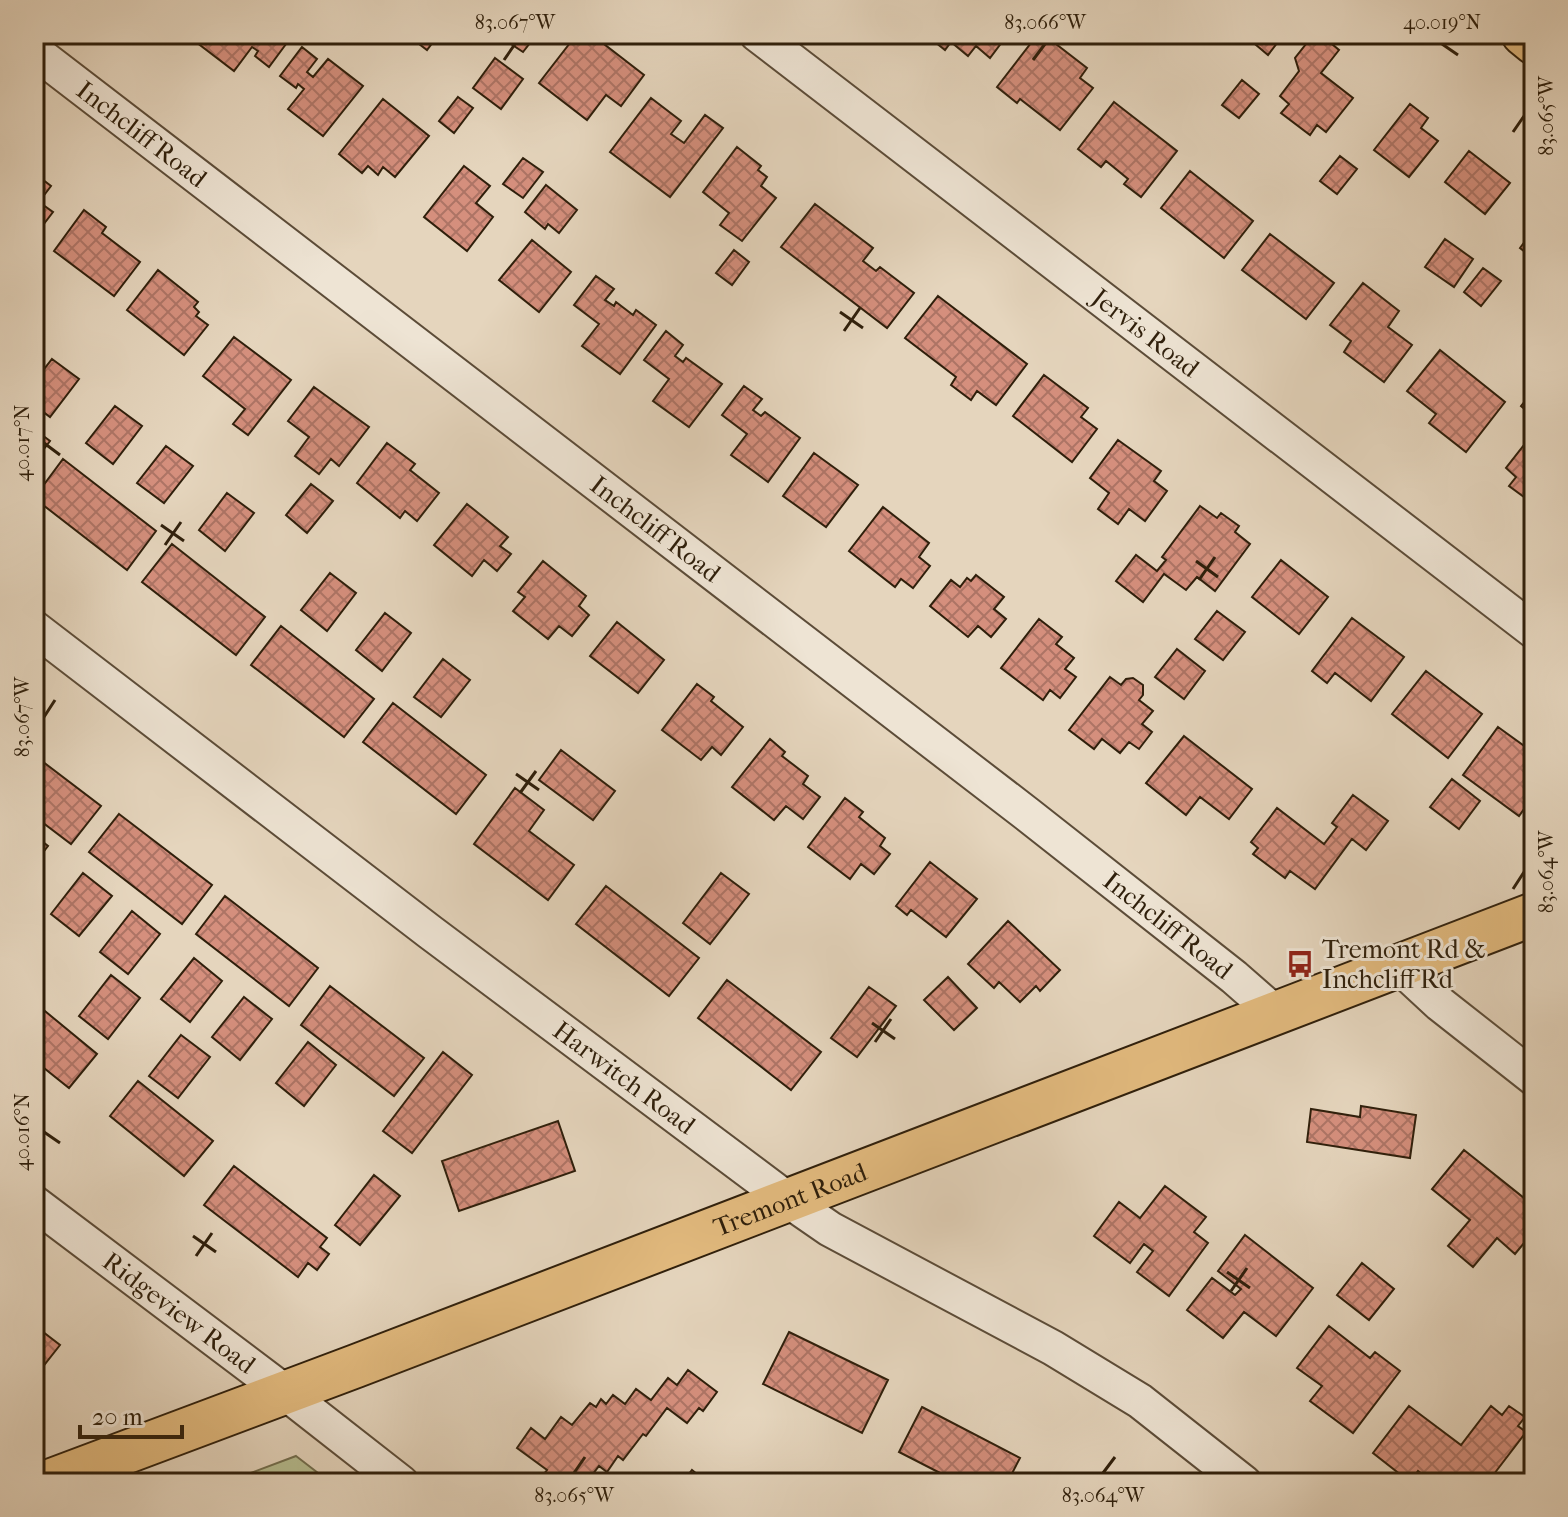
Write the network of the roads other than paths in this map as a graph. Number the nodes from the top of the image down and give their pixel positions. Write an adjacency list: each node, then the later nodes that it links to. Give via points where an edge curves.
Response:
1 (757, 34): 6 (street, Jervis Road)
2 (1523, 34): 3 (main road)
3 (1534, 43)
4 (34, 51): 9 (street, Inchcliff Road, via 1027,814)
5 (34, 628): 11 (street, Harwitch Road)
6 (1534, 631)
7 (1534, 914): 8 (main road, Tremont Road)
8 (1399, 966): 9 (main road, Tremont Road); 10 (street)
9 (1274, 1012): 11 (main road, Tremont Road)
10 (1534, 1078)
11 (788, 1200): 13 (main road, Tremont Road); 16 (street, Harwitch Road, via 830,1229 1053,1348 1140,1401)
12 (34, 1203): 13 (street, Ridgeview Road)
13 (286, 1393): 14 (main road, Tremont Road); 15 (street, Ridgeview Road)
14 (44, 1483)
15 (401, 1483)
16 (1244, 1483)

